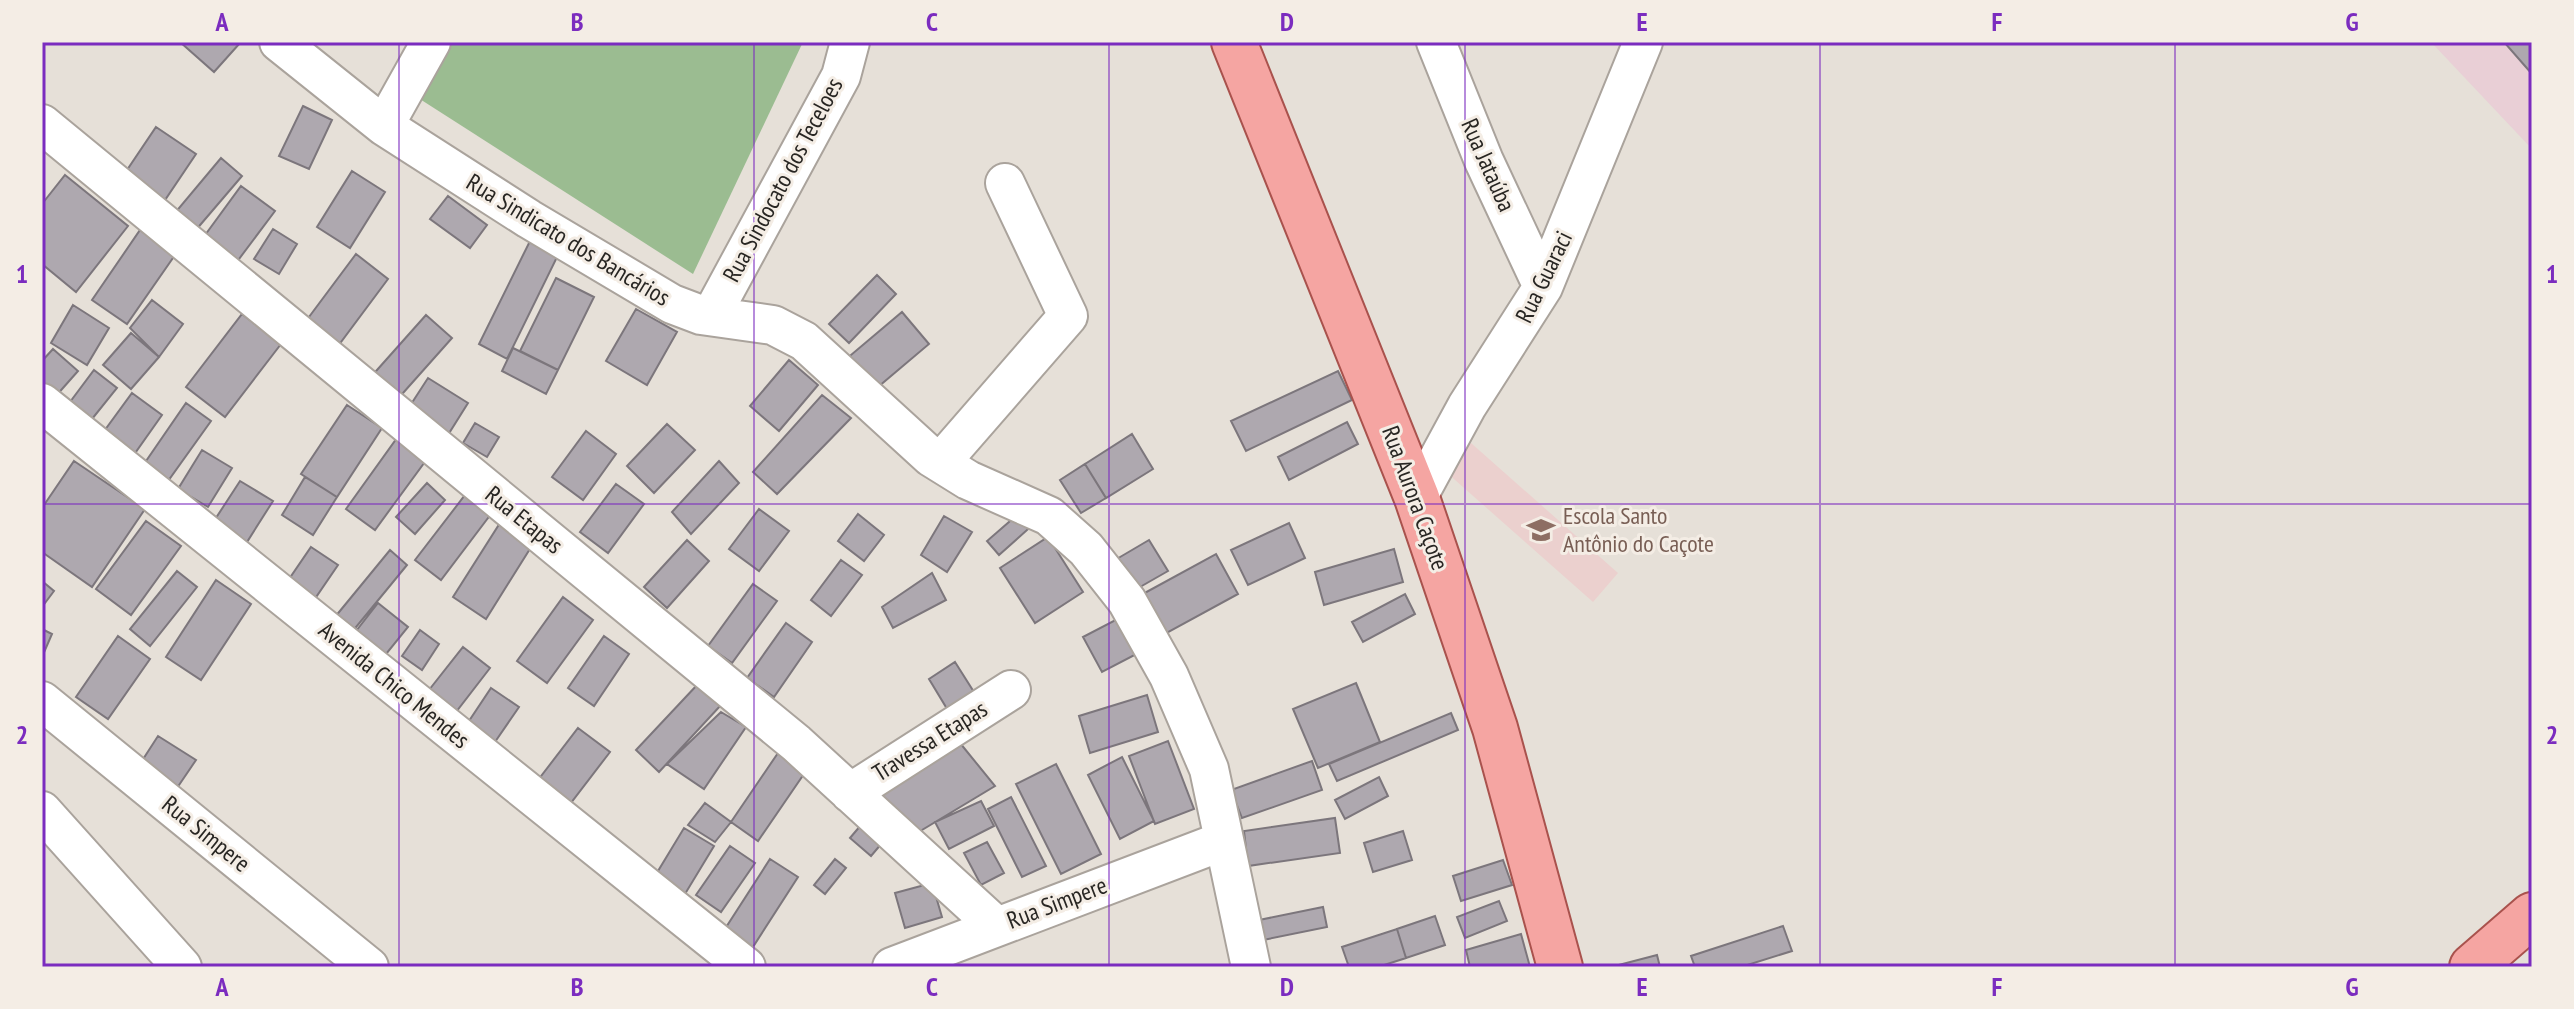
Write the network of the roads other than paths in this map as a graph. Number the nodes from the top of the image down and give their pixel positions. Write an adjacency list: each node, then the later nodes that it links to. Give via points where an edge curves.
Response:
1 (279, 42): 8 (street, Rua Sindicato dos Bancários)
2 (431, 42): 8 (street)
3 (850, 42): 11 (street, Rua Sindocato dos Teceloes, via 841,76)
4 (1234, 42): 14 (main road, Rua Aurora Caçote)
5 (1436, 42): 10 (street, Rua Jataúba)
6 (1643, 42): 10 (street, Rua Guaraci)
7 (42, 124): 17 (street, Rua Etapas, via 796,743)
8 (384, 126): 11 (street, Rua Sindicato dos Bancários, via 672,304)
9 (1005, 183): 13 (street, via 1068,316)
10 (1543, 287): 14 (street, Rua Guaraci, via 1467,406)
11 (711, 316): 13 (street, Rua Sindicato dos Bancários, via 773,325 804,341)
12 (42, 403): 24 (street, Avenida Chico Mendes)
13 (941, 462): 19 (street, Rua Sindicato dos Bancários, via 968,480 1049,516 1086,549 1127,601 1169,676 1209,769)
14 (1417, 498): 27 (main road, Rua Aurora Caçote, via 1495,728)
15 (1011, 690): 17 (street, Travessa Etapas)
16 (42, 701): 23 (street, Rua Simpere)
17 (850, 793): 21 (street, Rua Etapas)
18 (42, 811): 22 (street)
19 (1223, 841): 21 (street, Rua Simpere); 26 (street, Rua Sindicato dos Bancários)
20 (2532, 915): 28 (main road)
21 (996, 926): 25 (street, Rua Simpere)
22 (182, 967)
23 (369, 967)
24 (746, 967)
25 (892, 967)
26 (1251, 967)
27 (1560, 967)
28 (2472, 967)

